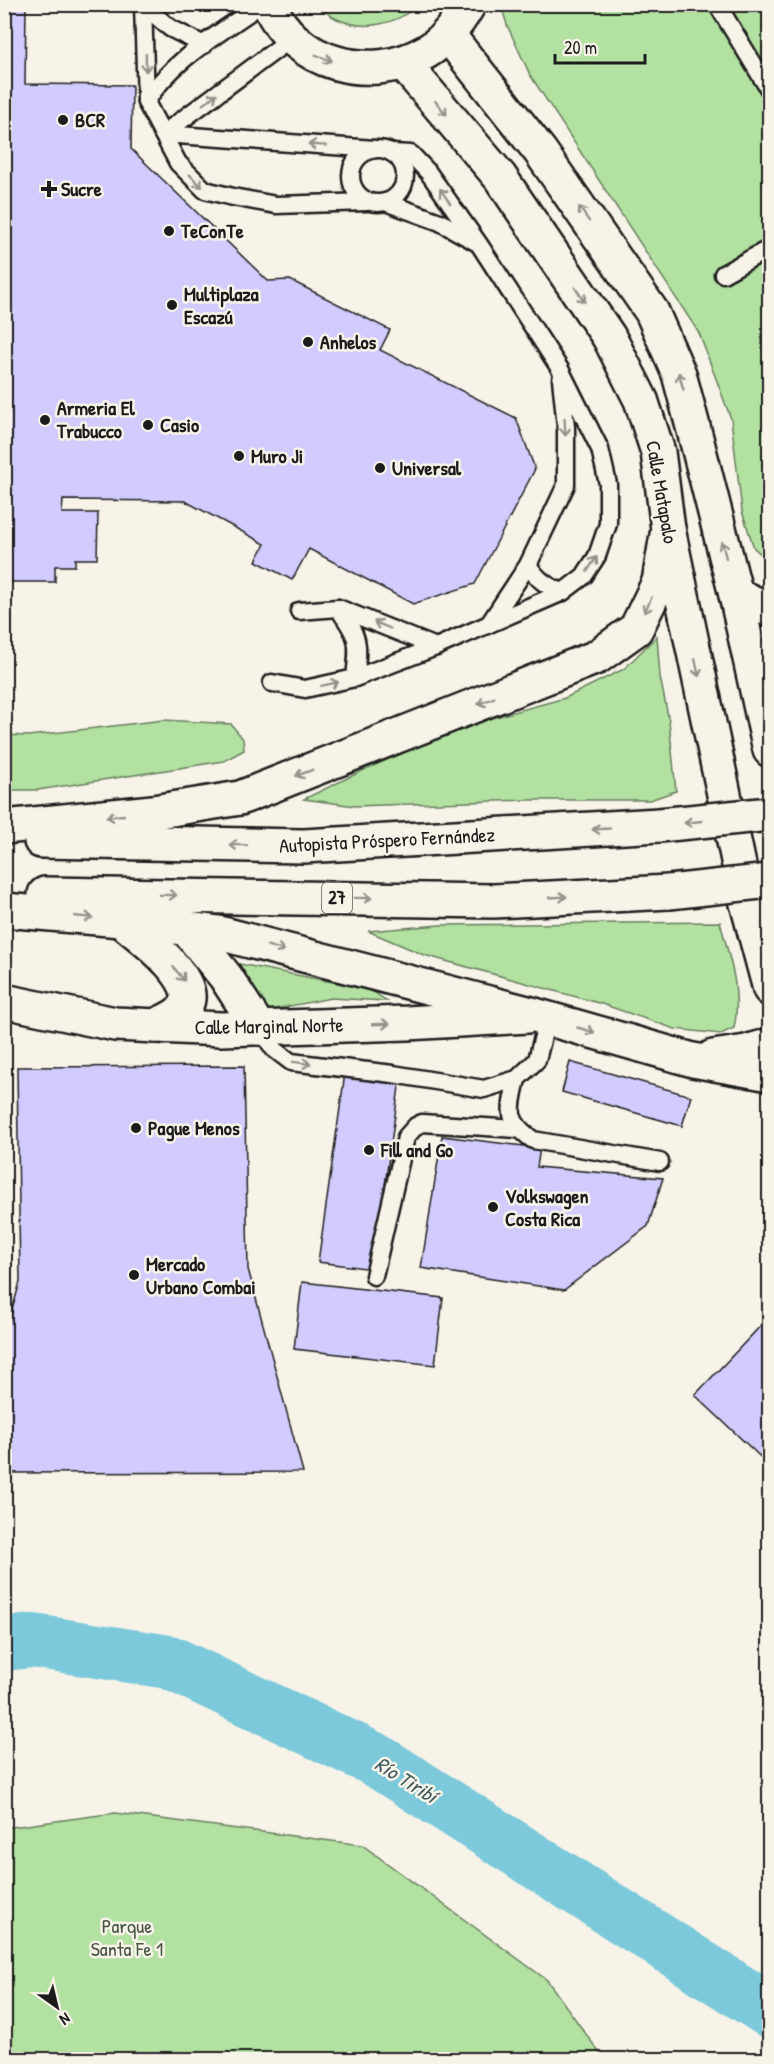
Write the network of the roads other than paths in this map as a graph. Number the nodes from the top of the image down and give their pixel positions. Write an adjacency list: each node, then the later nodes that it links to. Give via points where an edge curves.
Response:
1 (261, 4): 8 (lane)
2 (268, 4): 7 (main road)
3 (470, 4): 6 (main road)
4 (717, 4): 10 (lane)
5 (143, 5): 8 (lane, via 170,28); 11 (lane, one-way to 11)
6 (448, 35): 9 (main road); 24 (main road, one-way to 6, via 679,374 652,312 540,151)
7 (292, 38): 9 (main road, one-way to 9, via 316,56 344,66 374,68); 12 (lane, one-way to 7)
8 (204, 45): 11 (lane, via 156,85)
9 (403, 63): 21 (main road, Calle Matapalo, one-way to 21, via 500,177 609,337 641,400 658,452)
10 (770, 91)
11 (146, 102): 12 (lane)
12 (163, 134): 13 (lane, one-way to 12); 15 (lane, one-way to 15, via 178,163 205,190 276,204)
13 (375, 149): 14 (lane); 15 (lane, via 359,156 351,173 354,190)
14 (392, 153): 16 (lane, via 403,167 404,184 393,199); 17 (lane, one-way to 14, via 411,154)
15 (368, 202): 16 (lane)
16 (385, 202): 17 (lane, via 440,222)
17 (479, 244): 20 (lane)
18 (770, 248): 19 (lane)
19 (723, 274)
20 (560, 369): 22 (lane, one-way to 22, via 566,485); 23 (lane, one-way to 20, via 584,576 597,556 608,524 608,484 600,449)
21 (668, 528): 34 (main road, one-way to 34, via 658,582 636,629 597,657 240,798 153,812); 36 (main road, Calle Matapalo, one-way to 36)
22 (528, 566): 23 (lane, via 546,586); 28 (lane)
23 (563, 592): 28 (lane)
24 (736, 595): 26 (main road); 32 (main road)
25 (338, 608): 27 (lane); 29 (lane, one-way to 25); 30 (lane, via 355,632 359,648)
26 (770, 609)
27 (298, 611)
28 (489, 624): 29 (lane)
29 (436, 647): 30 (lane)
30 (355, 678): 31 (lane, one-way to 30, via 305,689)
31 (273, 683)
32 (770, 750)
33 (770, 814): 35 (main road, Autopista Próspero Fernández, one-way to 35, bridge, via 659,825 303,846)
34 (4, 827)
35 (4, 841)
36 (758, 892): 37 (main road, 27, one-way to 36, bridge, via 494,900); 41 (main road); 42 (main road, Calle Matapalo)
37 (4, 893)
38 (4, 910): 39 (main road, one-way to 39)
39 (121, 920): 40 (main road); 45 (main road, one-way to 45, via 186,983 186,1005)
40 (185, 927): 44 (main road, one-way to 44); 46 (main road, via 225,976)
41 (770, 951)
42 (770, 988)
43 (4, 1001): 45 (main road, Calle Marginal Norte, via 115,1024)
44 (541, 1018): 46 (main road, Calle Marginal Norte, one-way to 44); 48 (main road, one-way to 48); 50 (lane, via 537,1060)
45 (155, 1026): 46 (main road, Calle Marginal Norte)
46 (259, 1028): 50 (lane, one-way to 50, via 274,1049 291,1062 484,1089)
47 (770, 1045): 48 (main road)
48 (693, 1060): 49 (main road)
49 (770, 1074)
50 (517, 1079): 51 (lane, via 511,1112)
51 (517, 1129): 52 (lane, via 533,1140); 53 (lane, via 422,1123 416,1126 406,1137)
52 (660, 1162)
53 (374, 1276)

